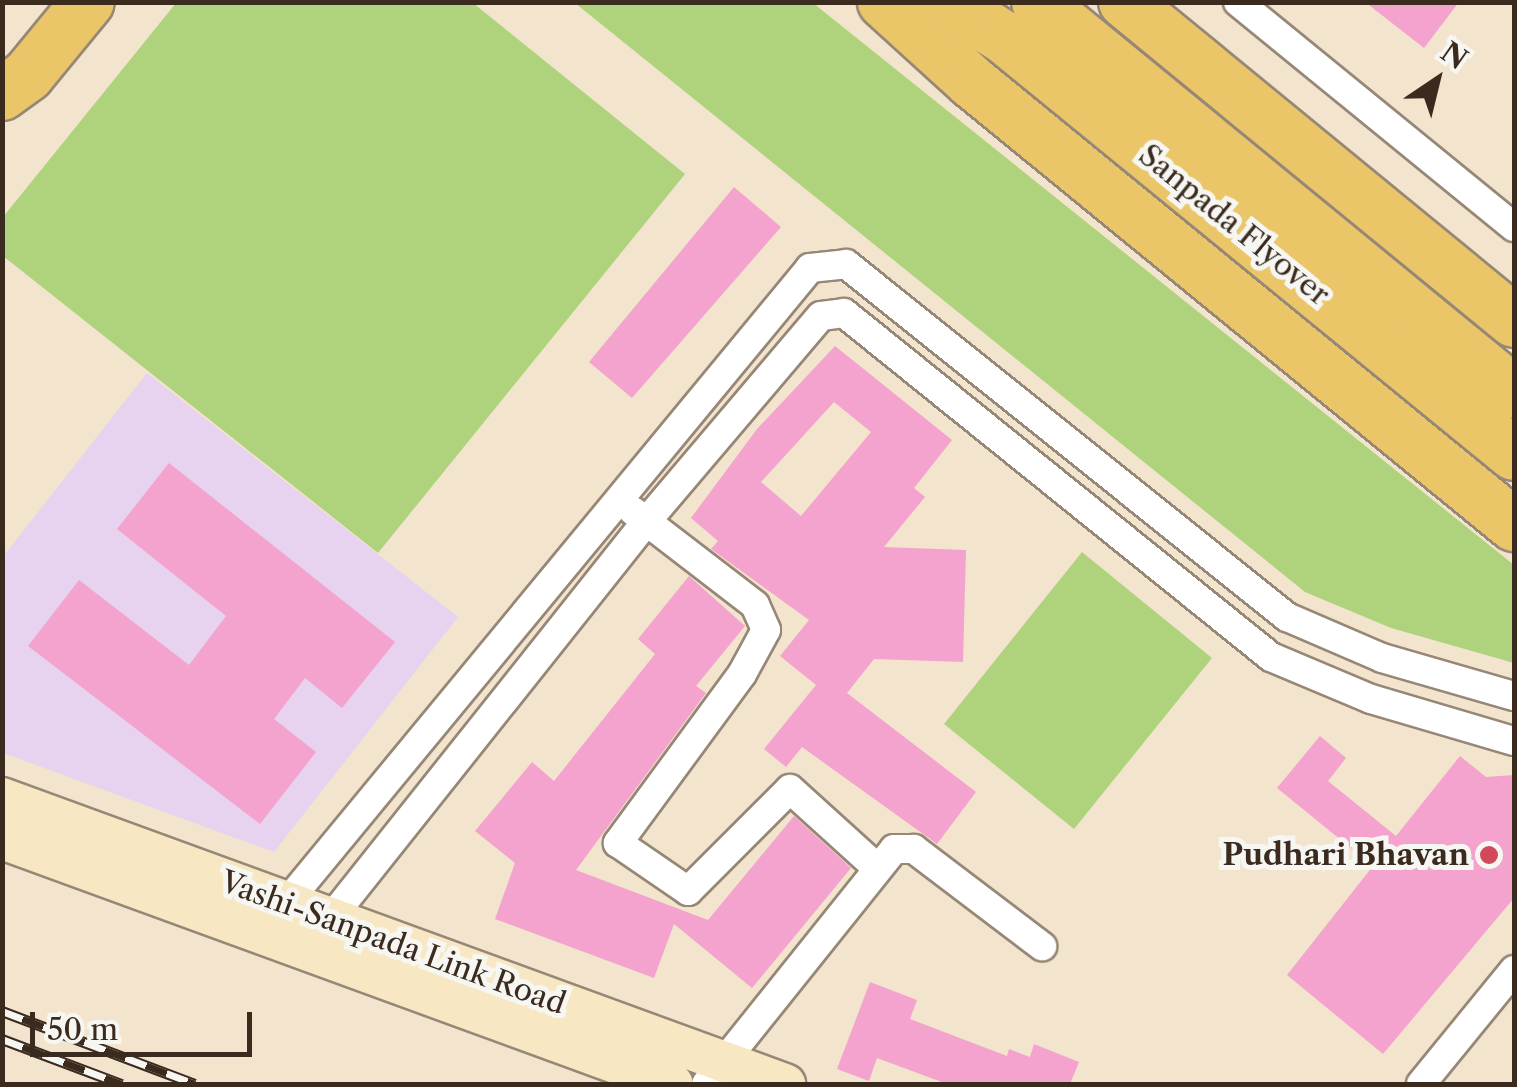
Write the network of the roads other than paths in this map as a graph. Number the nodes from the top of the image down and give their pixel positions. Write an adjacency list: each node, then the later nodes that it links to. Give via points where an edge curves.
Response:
1 (42, 2): 8 (highway)
2 (88, 2): 9 (highway, via 28,75)
3 (884, 2): 16 (highway, via 972,82)
4 (948, 2): 7 (highway, Sanpada Flyover)
5 (1124, 2): 11 (highway)
6 (1238, 2): 10 (street)
7 (1021, 20): 12 (highway, Sanpada Flyover); 13 (highway, Sanpada Flyover)
8 (2, 50)
9 (2, 94)
10 (1514, 228)
11 (1514, 321)
12 (1514, 392)
13 (1514, 454)
14 (616, 498): 15 (street); 17 (street, via 810,268 846,264 1287,616 1382,658); 22 (street)
15 (646, 522): 18 (street, via 820,316 844,313 1272,657 1370,698); 21 (street, via 755,605 766,630 742,674 618,843 688,890 790,789); 23 (street)
16 (1514, 525)
17 (1514, 696)
18 (1514, 740)
19 (2, 798): 22 (main road, Vashi-Sanpada Link Road)
20 (2, 838): 22 (main road, Vashi-Sanpada Link Road)
21 (875, 866): 24 (street, via 894,849 914,849); 26 (street)
22 (273, 919): 23 (main road, Vashi-Sanpada Link Road)
23 (318, 936): 26 (main road, Vashi-Sanpada Link Road); 27 (main road, Vashi-Sanpada Link Road)
24 (1042, 946)
25 (1514, 970): 29 (street)
26 (714, 1073): 28 (main road, Vashi-Sanpada Link Road)
27 (673, 1084)
28 (785, 1084)
29 (1421, 1084)

